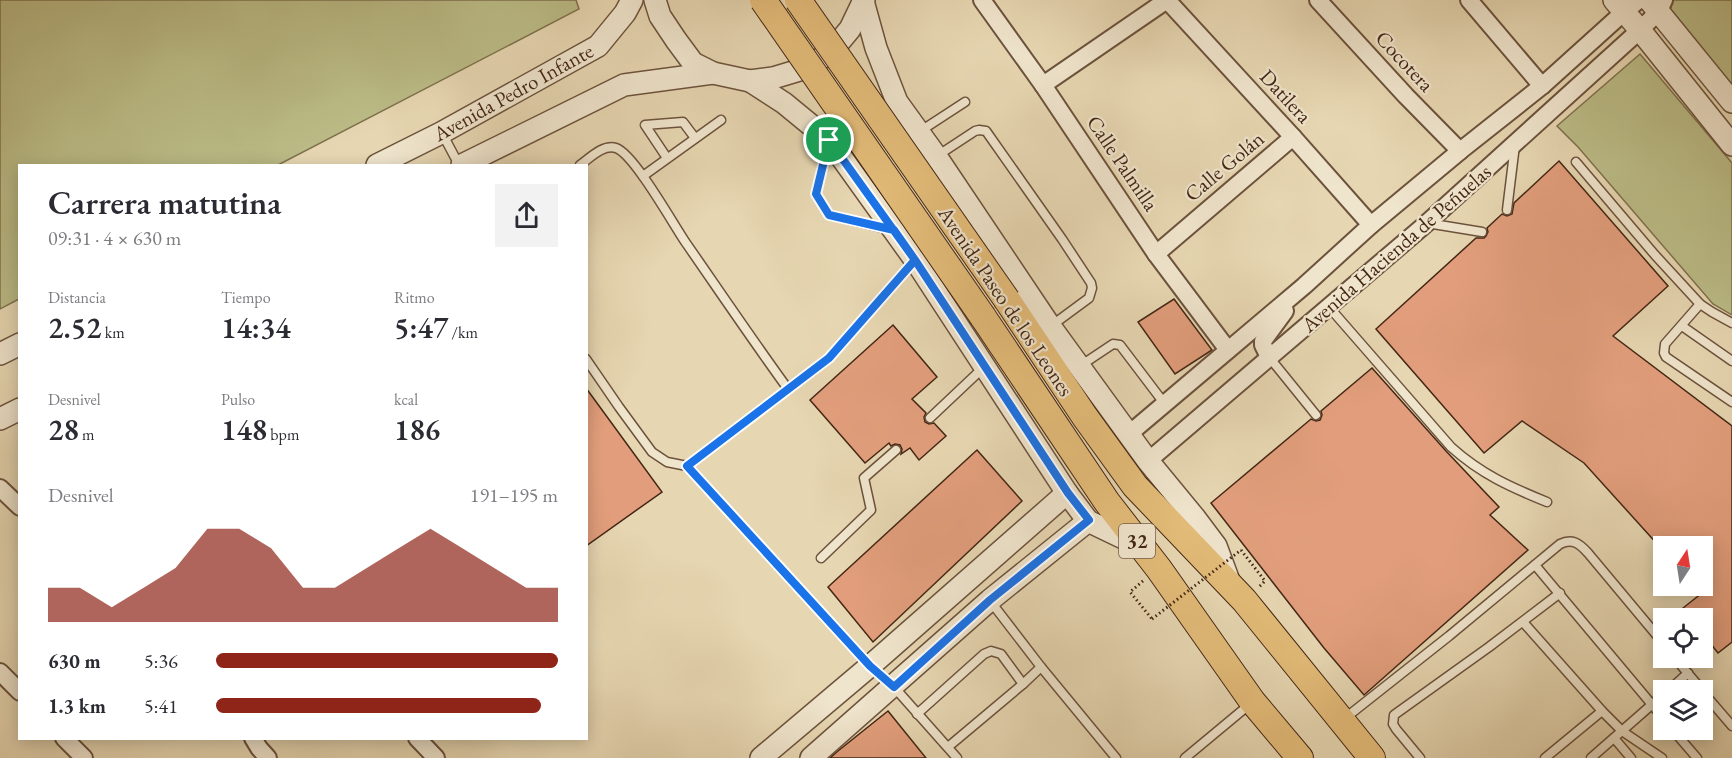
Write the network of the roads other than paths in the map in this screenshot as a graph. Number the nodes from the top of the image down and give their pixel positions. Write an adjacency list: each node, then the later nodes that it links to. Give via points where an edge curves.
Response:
1 (632, 0): 22 (street, Avenida Pedro Infante, via 598,46)
2 (655, 0): 13 (street, via 660,16 693,63)
3 (763, 0): 74 (main road, Avenida Paseo de los Leones / 32, bridge)
4 (798, 0): 77 (main road, Avenida Paseo de los Leones / 32, bridge, via 1135,486)
5 (863, 0): 14 (street, via 850,29 830,53 803,69); 17 (street, Avenida Paseo de los Leones)
6 (981, 0): 15 (street, Calle Palmilla)
7 (1167, 0): 15 (street); 23 (street, Datilera)
8 (1318, 0): 28 (street, Cocotera)
9 (1469, 0): 16 (street)
10 (1626, 4): 12 (street); 16 (street, Avenida Hacienda de Peñuelas)
11 (1657, 4): 12 (street, Avenida Hacienda de Peñuelas); 19 (street)
12 (1640, 30): 26 (street, Avenida Hacienda de Peñuelas); 27 (street)
13 (712, 73): 14 (street); 34 (street, Avenida Pedro Infante, via 624,85)
14 (750, 81): 25 (street, Avenida Paseo de los Leones)
15 (1043, 85): 42 (street, Calle Palmilla)
16 (1542, 86): 28 (street, Avenida Hacienda de Peñuelas)
17 (897, 102): 21 (street, Avenida Paseo de los Leones); 25 (street, via 869,99 856,104 845,112)
18 (965, 102): 21 (lane)
19 (1732, 102)
20 (721, 120): 24 (lane)
21 (919, 132): 29 (street, Avenida Paseo de los Leones)
22 (441, 133): 32 (street, Avenida Pedro Infante); 33 (lane)
23 (1293, 137): 39 (street, Datilera); 42 (street, Calle Golán)
24 (695, 138): 30 (lane); 30 (lane, via 683,122 645,125)
25 (829, 140): 40 (street, Avenida Paseo de los Leones); 40 (lane, via 816,194 829,215)
26 (1515, 144): 37 (lane); 38 (street, Avenida Hacienda de Peñuelas)
27 (1732, 145)
28 (1460, 151): 39 (street, Avenida Hacienda de Peñuelas)
29 (936, 156): 48 (street, Avenida Paseo de los Leones); 48 (lane, via 975,131 986,131 1062,239 1092,288 1089,298)
30 (667, 158): 36 (lane)
31 (1576, 162): 45 (lane)
32 (379, 164)
33 (459, 164)
34 (462, 164)
35 (581, 164): 36 (lane, via 611,147 622,151)
36 (643, 176): 58 (lane)
37 (1507, 210)
38 (1427, 223): 41 (lane); 46 (street, Avenida Hacienda de Peñuelas)
39 (1371, 225): 44 (street, Avenida Hacienda de Peñuelas)
40 (894, 230): 43 (street, Avenida Paseo de los Leones)
41 (1482, 232)
42 (1156, 254): 51 (street, Calle Palmilla)
43 (915, 260): 57 (street, Avenida Paseo de los Leones); 58 (lane, via 829,358)
44 (1304, 286): 51 (street, Avenida Hacienda de Peñuelas); 53 (street, via 1263,340)
45 (1700, 303): 47 (lane); 49 (lane)
46 (1329, 307): 53 (street, Avenida Hacienda de Peñuelas); 71 (lane, via 1451,447 1508,487)
47 (1732, 323)
48 (1050, 326): 56 (street, Avenida Paseo de los Leones)
49 (1682, 326): 54 (lane); 59 (lane, via 1665,344 1666,357)
50 (18, 345): 52 (street)
51 (1228, 350): 60 (street, Avenida Hacienda de Peñuelas)
52 (0, 354)
53 (1269, 357): 62 (lane); 67 (street, Avenida Hacienda de Peñuelas)
54 (1732, 361)
55 (588, 362): 68 (lane, via 652,452 668,462)
56 (1079, 366): 60 (lane, via 1113,344 1120,345); 65 (street, Avenida Paseo de los Leones)
57 (985, 367): 63 (lane); 70 (street, Avenida Paseo de los Leones)
58 (788, 389): 68 (lane)
59 (1732, 402)
60 (1164, 403): 65 (street, Avenida Hacienda de Peñuelas)
61 (18, 410): 64 (street)
62 (1316, 415)
63 (930, 418)
64 (0, 419)
65 (1129, 434): 67 (street, Avenida Paseo de los Leones)
66 (896, 450): 75 (lane, via 864,478 871,510)
67 (1148, 461): 77 (street, Avenida Paseo de los Leones, via 1216,546)
68 (687, 466): 82 (lane)
69 (0, 488): 72 (street)
70 (1068, 493): 73 (street, Avenida Paseo de los Leones); 82 (street)
71 (1547, 502)
72 (18, 505)
73 (1089, 520): 74 (street, Avenida Paseo de los Leones); 79 (street)
74 (1140, 546): 92 (main road, Avenida Paseo de los Leones / 32)
75 (821, 558)
76 (1535, 565): 78 (lane); 81 (lane, via 1567,541 1582,546); 97 (lane)
77 (1232, 587): 97 (main road, Avenida Paseo de los Leones / 32)
78 (1560, 593): 80 (lane); 94 (lane)
79 (990, 600): 83 (lane); 90 (street)
80 (1523, 621): 95 (lane); 116 (lane, via 1394,715 1396,729)
81 (1653, 631)
82 (870, 666): 90 (lane); 109 (street)
83 (1041, 667): 89 (lane); 112 (lane)
84 (1684, 668): 86 (lane)
85 (0, 672): 91 (street)
86 (1688, 673): 87 (lane); 88 (lane)
87 (1680, 680)
88 (1693, 680)
89 (1023, 684): 96 (lane, via 1001,654 991,651); 105 (lane)
90 (894, 687): 96 (lane); 110 (street)
91 (18, 690)
92 (1252, 701): 113 (lane); 114 (main road, Avenida Paseo de los Leones / 32)
93 (1713, 704): 98 (lane)
94 (1652, 705): 99 (lane)
95 (1602, 711): 99 (lane); 117 (lane)
96 (917, 714): 105 (lane)
97 (1341, 721): 115 (main road, Avenida Paseo de los Leones / 32)
98 (1732, 726)
99 (1622, 731): 100 (lane); 120 (lane)
100 (1614, 738): 118 (lane); 119 (lane)
101 (66, 740): 106 (street)
102 (254, 740): 107 (street)
103 (419, 740): 108 (street)
104 (1681, 740): 121 (lane)
105 (948, 747): 111 (lane)
106 (84, 758)
107 (268, 758)
108 (436, 758)
109 (761, 758)
110 (811, 758)
111 (957, 758)
112 (1116, 758)
113 (1185, 758)
114 (1300, 758)
115 (1372, 758)
116 (1420, 758)
117 (1545, 758)
118 (1591, 758)
119 (1631, 758)
120 (1662, 758)
121 (1697, 758)

